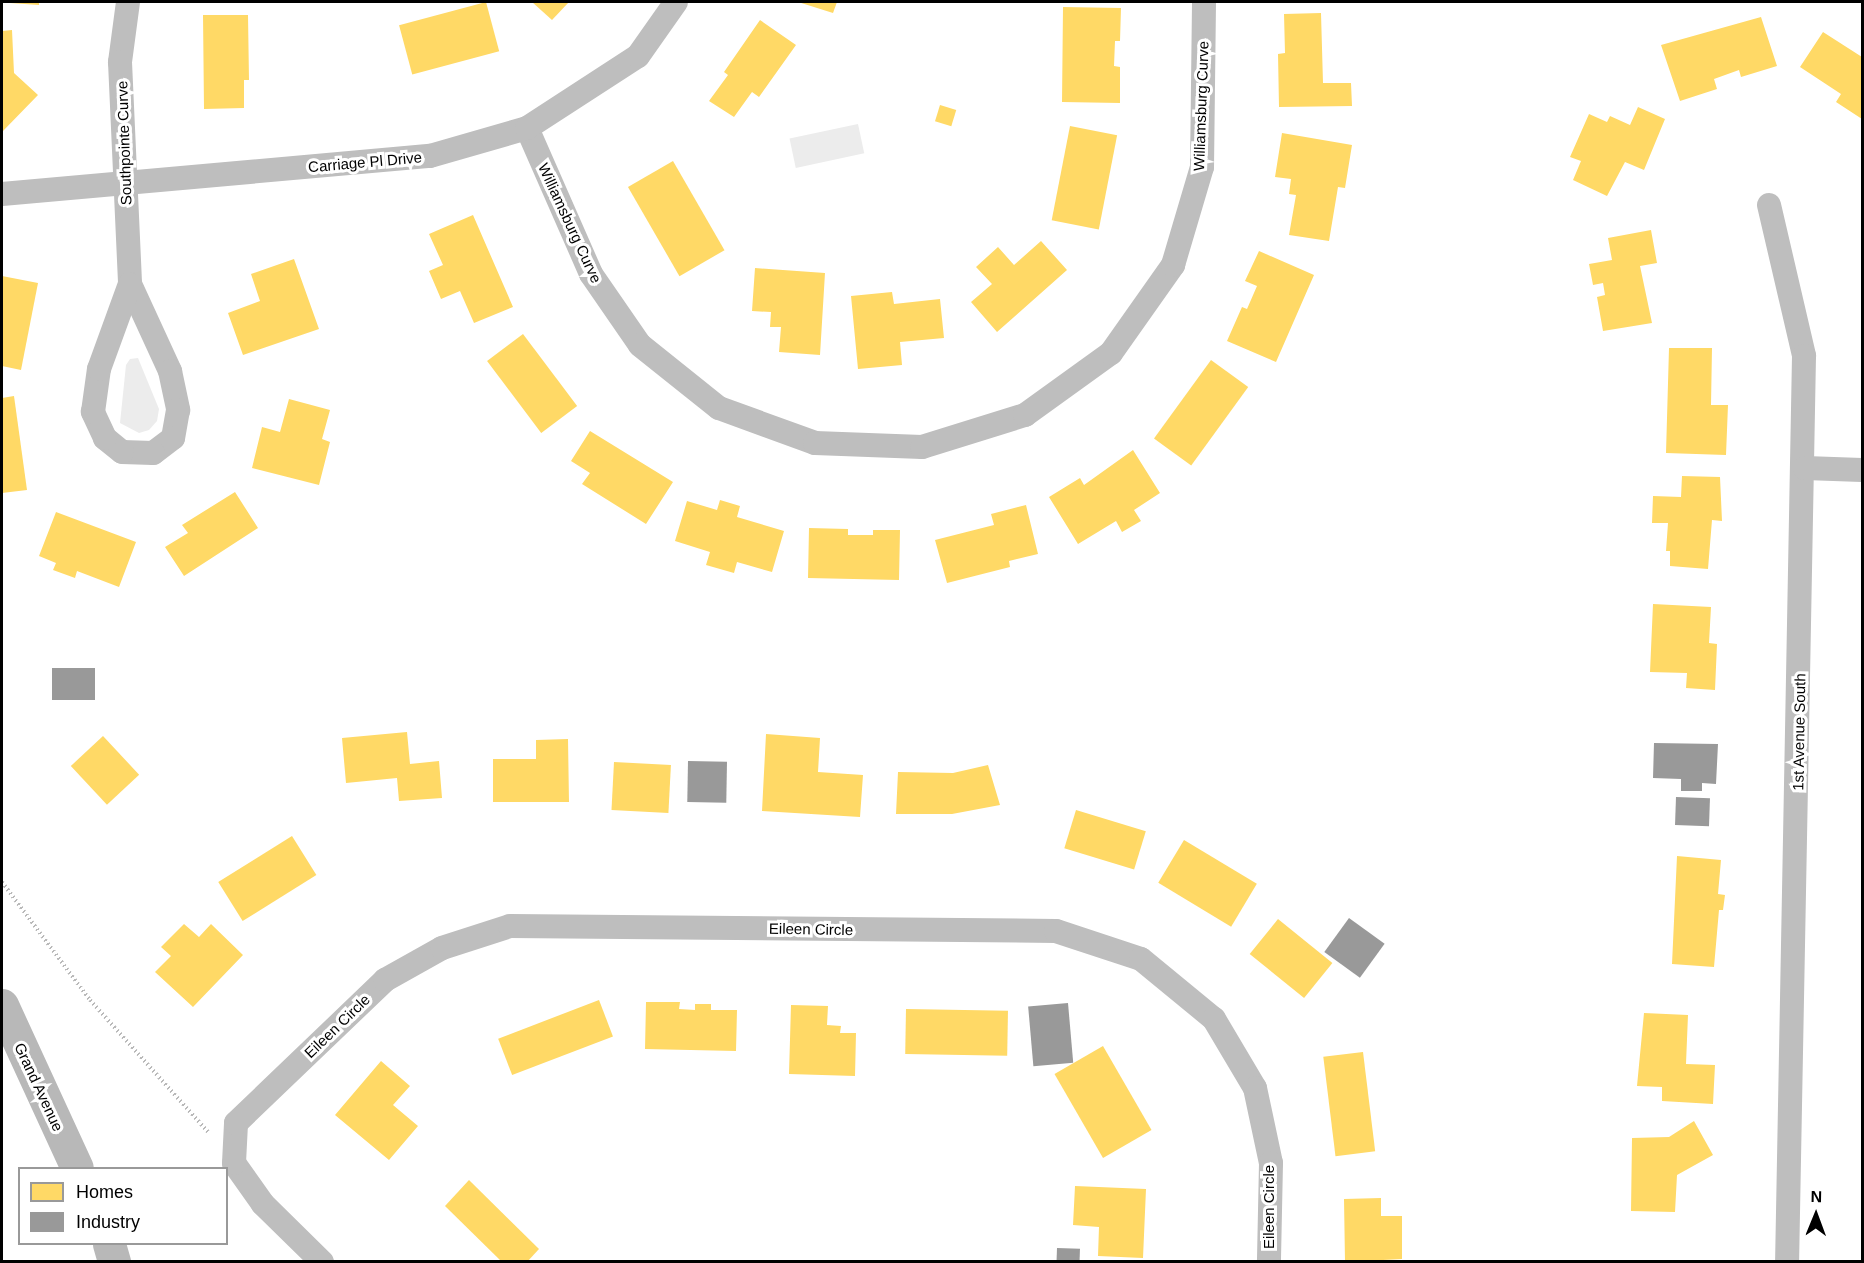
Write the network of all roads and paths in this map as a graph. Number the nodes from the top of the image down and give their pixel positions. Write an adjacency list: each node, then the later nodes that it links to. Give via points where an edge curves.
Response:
1 (128, 2): 5 (street, Southpointe Curve, via 120,62)
2 (676, 2): 4 (street, Carriage Pl Drive, via 638,56)
3 (1204, 2): 4 (street, Williamsburg Curve, via 1202,167 1173,265 1111,353 1025,415 922,447 815,443 719,408 640,345 591,274)
4 (527, 128): 5 (street, Carriage Pl Drive, via 430,156)
5 (125, 183): 6 (street, Carriage Pl Drive); 8 (street, Southpointe Curve)
6 (2, 194)
7 (1769, 206): 9 (street, 1st Avenue South, via 1804,356)
8 (130, 284): 8 (street, Southpointe Curve, via 170,371 178,410 173,438 153,453 122,452 105,438 93,412 99,369)
9 (1805, 468): 10 (street); 19 (street, 1st Avenue South)
10 (1863, 470)
11 (2, 882): 13 (path, via 90,1000 214,1138)
12 (2, 1005): 14 (street, Grand Avenue)
13 (234, 1154): 17 (street, via 263,1204); 18 (street, Eileen Circle, via 236,1123 386,980 442,948 510,926 1056,932 1141,959 1214,1019 1255,1088 1271,1163)
14 (77, 1167)
15 (109, 1245): 16 (street)
16 (114, 1262)
17 (322, 1262)
18 (1269, 1262)
19 (1787, 1262)

